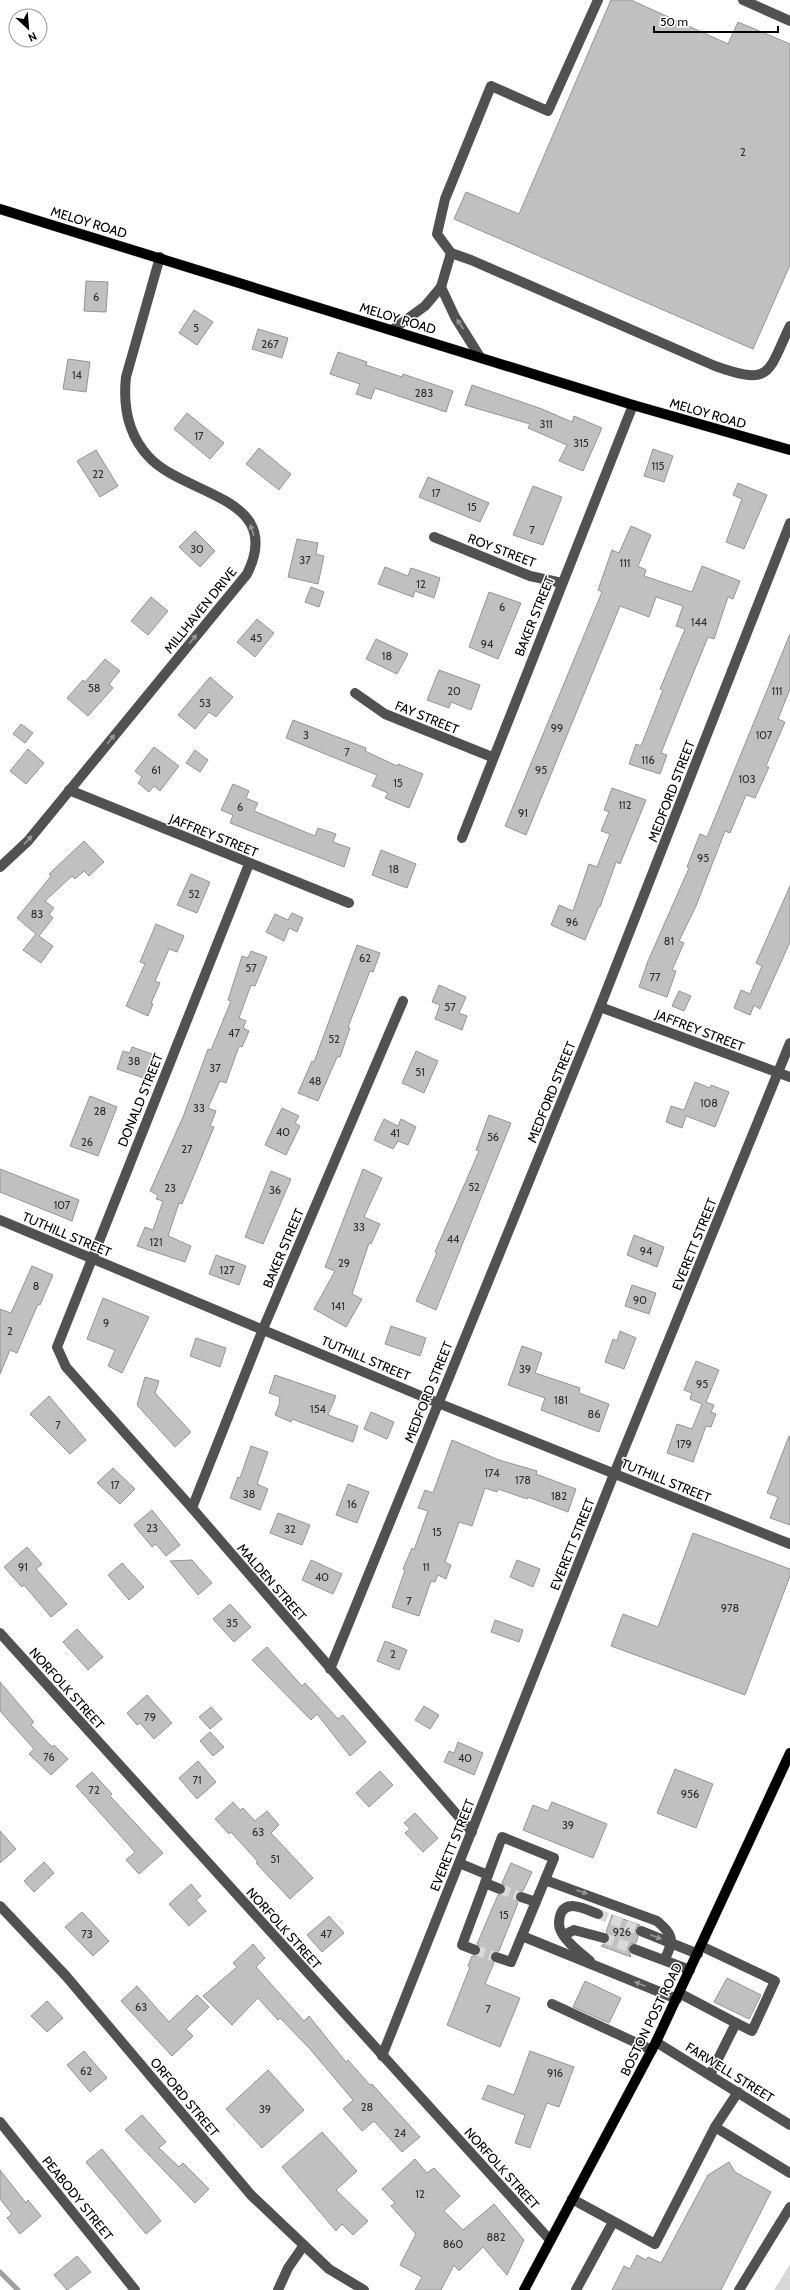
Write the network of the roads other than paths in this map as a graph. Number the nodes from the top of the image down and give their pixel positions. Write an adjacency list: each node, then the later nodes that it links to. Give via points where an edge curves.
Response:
1 (598, 0): 5 (street, via 548,111 491,86 445,198 437,234)
2 (743, 0): 3 (street)
3 (790, 21)
4 (0, 208): 6 (main road, MELOY ROAD)
5 (451, 253): 7 (street); 8 (street, via 741,375 756,376 772,367)
6 (160, 257): 9 (main road, MELOY ROAD); 18 (street, MILLHAVEN DRIVE, one-way to 6, via 247,574 254,555 254,534 244,514 220,497 160,467 139,445 126,413 126,377)
7 (442, 287): 9 (street, via 425,306); 10 (street, one-way to 7, via 455,317)
8 (790, 326)
9 (392, 330): 10 (main road, MELOY ROAD)
10 (480, 357): 11 (main road, MELOY ROAD)
11 (633, 405): 12 (main road, MELOY ROAD); 15 (street, BAKER STREET)
12 (790, 450)
13 (790, 523): 24 (street, MEDFORD STREET)
14 (434, 537): 15 (street, ROY STREET, via 530,576)
15 (562, 583): 17 (street, BAKER STREET)
16 (355, 693): 17 (street, FAY STREET, via 384,714)
17 (492, 757): 19 (street, BAKER STREET)
18 (69, 790): 20 (street, JAFFREY STREET); 21 (street, MILLHAVEN DRIVE, one-way to 18, via 28,841)
19 (462, 838)
20 (249, 864): 22 (street, JAFFREY STREET); 29 (street, DONALD STREET)
21 (0, 867)
22 (349, 903)
23 (403, 1001): 30 (street, BAKER STREET)
24 (600, 1007): 26 (street, JAFFREY STREET); 32 (street, MEDFORD STREET)
25 (790, 1043): 26 (street, EVERETT STREET)
26 (778, 1074): 27 (street, JAFFREY STREET); 33 (street, EVERETT STREET)
27 (790, 1077)
28 (0, 1220): 29 (street, TUTHILL STREET)
29 (91, 1259): 30 (street, TUTHILL STREET); 31 (street, DONALD STREET)
30 (263, 1329): 32 (street, TUTHILL STREET); 34 (street, BAKER STREET)
31 (57, 1346): 34 (street, MALDEN STREET, via 66,1367)
32 (438, 1403): 33 (street, TUTHILL STREET); 37 (street, MEDFORD STREET)
33 (614, 1474): 35 (street, TUTHILL STREET); 39 (street, EVERETT STREET)
34 (192, 1508): 37 (street, MALDEN STREET)
35 (790, 1544)
36 (0, 1633): 64 (street, NORFOLK STREET)
37 (330, 1669): 39 (street, MALDEN STREET)
38 (789, 1758): 55 (main road, BOSTON POST ROAD)
39 (472, 1832): 40 (street, EVERETT STREET)
40 (459, 1863): 41 (street); 64 (street, EVERETT STREET)
41 (487, 1879): 42 (street, via 502,1838 554,1858); 43 (street); 54 (street, via 462,1945)
42 (545, 1880): 45 (street); 52 (street, one-way to 52, via 657,1921 670,1932)
43 (500, 1889)
44 (521, 1897): 45 (street)
45 (536, 1902): 50 (street)
46 (0, 1906): 75 (street, ORFORD STREET, via 66,1976 251,2195)
47 (598, 1914): 49 (street, via 581,1906 569,1907 562,1912 559,1922)
48 (641, 1930): 52 (street, one-way to 52)
49 (564, 1935): 51 (street, via 574,1930); 58 (street)
50 (522, 1936): 56 (street, via 510,1962); 58 (street)
51 (604, 1938)
52 (672, 1943): 55 (street); 57 (street)
53 (634, 1949): 57 (street)
54 (475, 1950)
55 (699, 1950): 59 (main road, BOSTON POST ROAD); 62 (street, via 775,1981 752,2031)
56 (496, 1957)
57 (665, 1959): 59 (street)
58 (595, 1965): 60 (street, one-way to 58)
59 (690, 1970): 60 (main road, BOSTON POST ROAD)
60 (678, 1996): 62 (street); 63 (main road, BOSTON POST ROAD)
61 (552, 2004): 63 (street, FARWELL STREET)
62 (736, 2023): 65 (street)
63 (654, 2046): 65 (street, FARWELL STREET); 71 (main road, BOSTON POST ROAD)
64 (382, 2056): 74 (street, NORFOLK STREET)
65 (710, 2075): 66 (street, FARWELL STREET)
66 (738, 2092): 68 (street, FARWELL STREET); 69 (street)
67 (0, 2122): 77 (street, PEABODY STREET)
68 (790, 2125)
69 (715, 2127): 70 (street); 73 (street, via 655,2244)
70 (790, 2174)
71 (572, 2199): 73 (street); 74 (main road, BOSTON POST ROAD)
72 (790, 2207): 81 (street)
73 (613, 2222): 80 (street)
74 (550, 2240): 79 (main road, BOSTON POST ROAD)
75 (304, 2245): 76 (street, ORFORD STREET, via 329,2269); 78 (street, via 288,2268)
76 (360, 2289)
77 (135, 2290)
78 (278, 2290)
79 (524, 2290)
80 (576, 2290)
81 (739, 2290)

